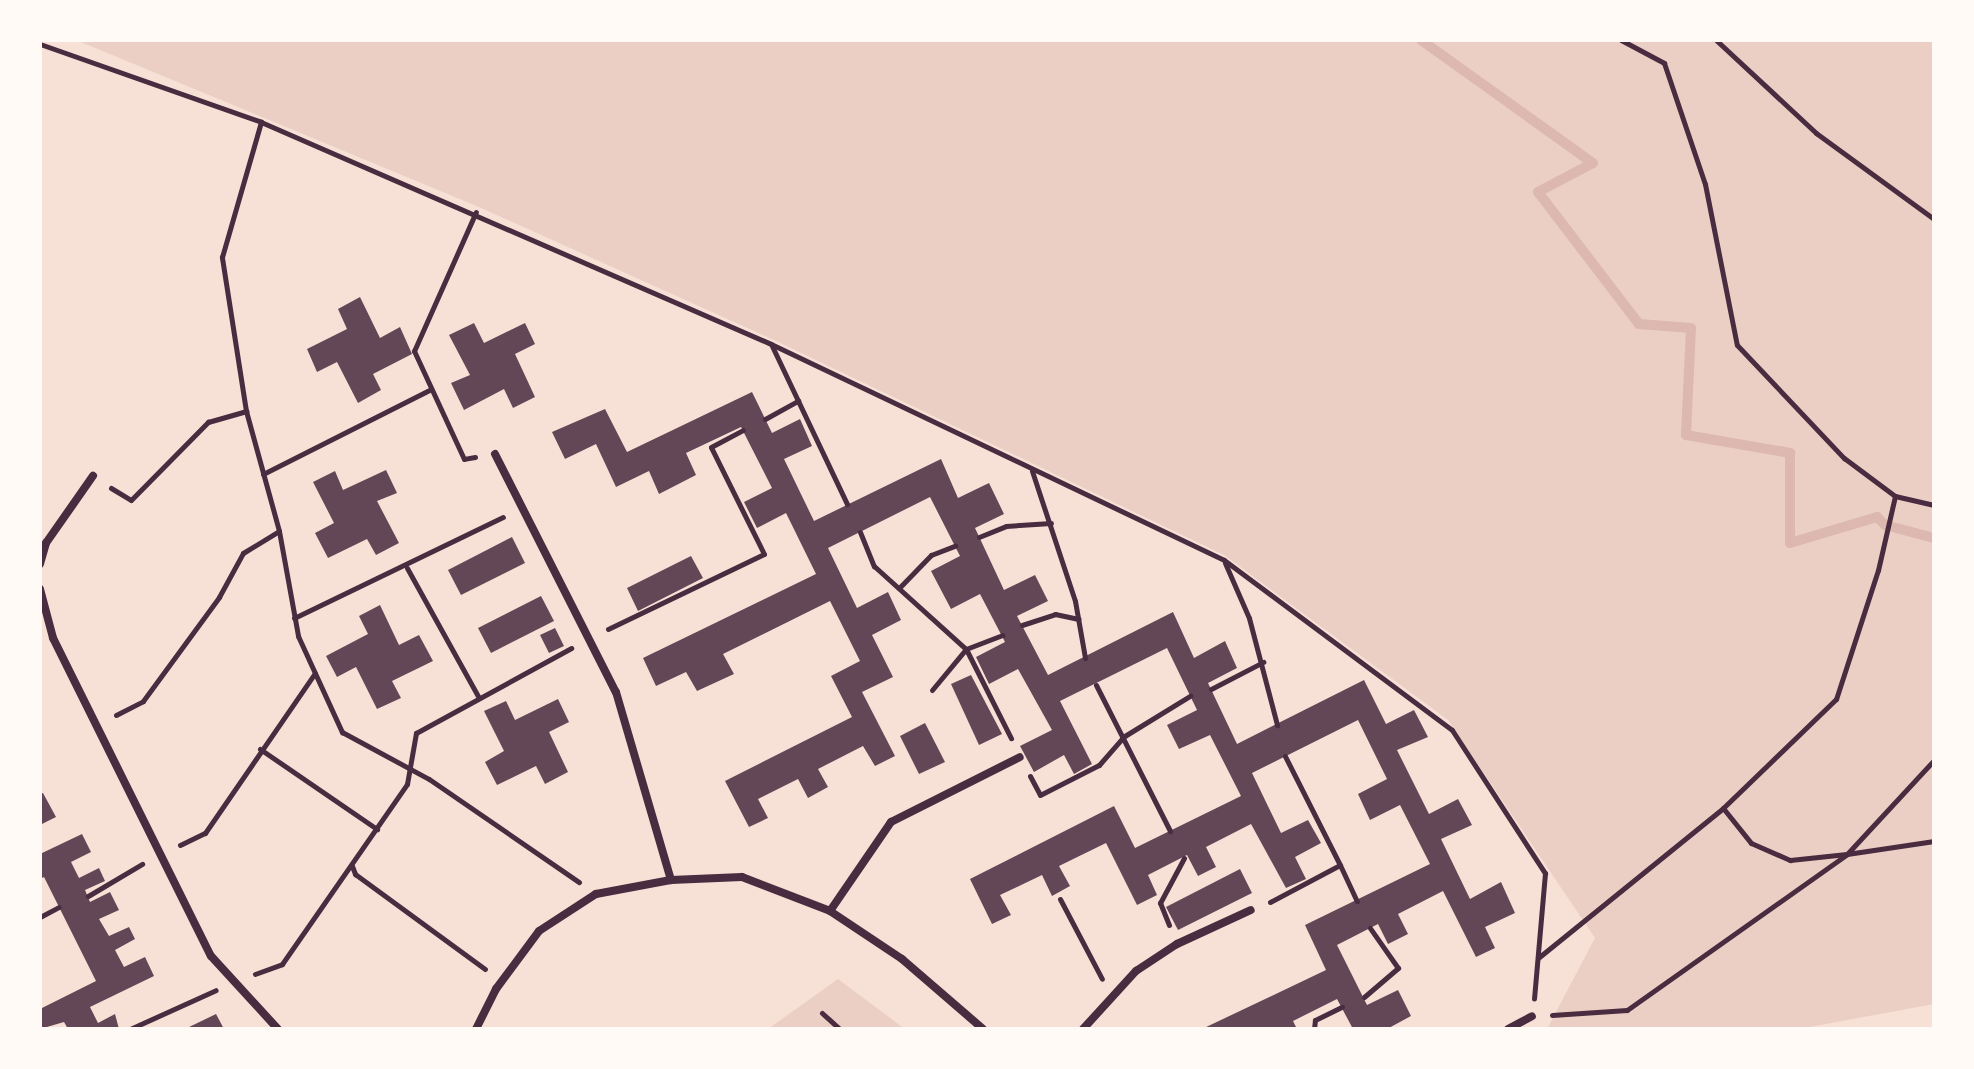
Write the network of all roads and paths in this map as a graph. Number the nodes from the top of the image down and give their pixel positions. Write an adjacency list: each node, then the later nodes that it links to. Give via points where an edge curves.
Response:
1 (1621, 40): 17 (path, via 1664,63 1705,184 1737,345 1844,458)
2 (1716, 40): 6 (path, via 1816,133)
3 (40, 44): 4 (path)
4 (261, 122): 5 (path); 10 (path, via 222,257)
5 (477, 212): 7 (path); 8 (path, via 414,351)
6 (1934, 219)
7 (771, 344): 9 (path); 14 (path)
8 (431, 389): 13 (path, via 464,459); 15 (path)
9 (798, 401): 11 (path); 18 (path)
10 (246, 411): 15 (path); 16 (path, via 208,422 131,500)
11 (765, 419)
12 (743, 430): 35 (path, via 711,447 764,554)
13 (495, 454): 20 (street)
14 (1029, 468): 21 (path, via 1038,478); 26 (path)
15 (263, 474): 22 (path)
16 (93, 476): 27 (street, via 46,543)
17 (1895, 496): 19 (path); 53 (path, via 1878,570 1836,699)
18 (847, 504)
19 (1934, 505)
20 (522, 508): 28 (path); 35 (street)
21 (1051, 523): 24 (path, via 1006,526); 32 (path)
22 (279, 531): 31 (path); 45 (path, via 243,553 219,597 143,701)
23 (860, 532): 29 (path, via 874,566)
24 (979, 537)
25 (955, 546): 29 (path, via 931,555)
26 (1224, 560): 38 (path); 73 (path, via 1452,730 1545,873)
27 (40, 564)
28 (407, 568): 31 (path); 43 (path)
29 (899, 588): 36 (path)
30 (40, 589): 45 (street, via 53,638)
31 (294, 618): 39 (path)
32 (1078, 619): 33 (path, via 1055,614); 37 (path)
33 (1022, 625)
34 (1002, 635): 36 (path)
35 (589, 639): 43 (path); 62 (street, via 616,692)
36 (966, 649): 42 (path); 50 (path)
37 (1085, 658)
38 (1263, 662): 41 (path); 46 (path)
39 (315, 673): 48 (path); 52 (path, via 342,732)
40 (1096, 685): 47 (path)
41 (1211, 689)
42 (932, 690)
43 (478, 696): 52 (path, via 416,733)
44 (1190, 696): 47 (path)
45 (98, 723): 57 (street)
46 (1277, 725)
47 (1123, 737): 50 (path, via 1099,765 1040,795); 55 (path)
48 (260, 749): 54 (path); 57 (path, via 205,833)
49 (1285, 756): 60 (path)
50 (1020, 757): 69 (street, via 891,822)
51 (1934, 760): 58 (path)
52 (409, 768): 54 (path, via 407,784); 63 (path)
53 (1723, 808): 58 (path, via 1751,843 1790,860); 73 (path)
54 (377, 829): 61 (path)
55 (1170, 831)
56 (1934, 841): 58 (path)
57 (162, 853): 64 (path); 75 (street, via 211,956)
58 (1847, 854): 80 (path, via 1627,1010)
59 (1184, 858): 72 (path, via 1160,903)
60 (1340, 865): 66 (path); 68 (path)
61 (352, 866): 74 (path, via 355,874); 75 (path, via 344,869 282,964)
62 (671, 880): 63 (street); 69 (street, via 742,877)
63 (596, 894): 74 (street, via 539,931)
64 (88, 896)
65 (1060, 899): 77 (path)
66 (1357, 901)
67 (59, 907): 70 (path)
68 (1251, 910): 72 (street)
69 (830, 911): 85 (street, via 902,959)
70 (40, 917)
71 (1370, 928): 76 (path, via 1398,968)
72 (1177, 944): 77 (street, via 1136,971)
73 (1537, 959): 80 (path)
74 (502, 981): 83 (street)
75 (235, 982): 81 (path); 82 (street)
76 (1364, 997)
77 (1112, 998): 86 (street)
78 (1342, 1007): 87 (path, via 1315,1020)
79 (822, 1013): 84 (path)
80 (1532, 1016): 88 (street)
81 (130, 1029)
82 (278, 1029)
83 (476, 1029)
84 (840, 1029)
85 (983, 1029)
86 (1083, 1029)
87 (1314, 1029)
88 (1508, 1029)

